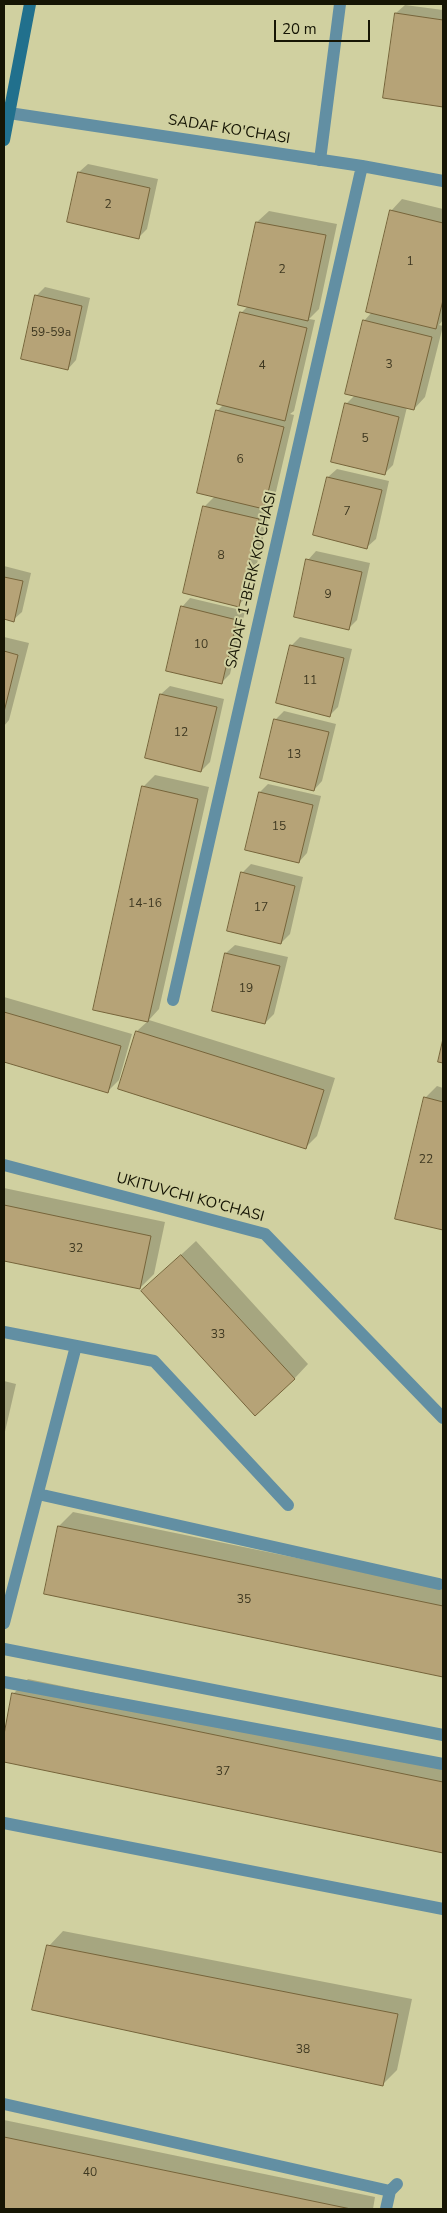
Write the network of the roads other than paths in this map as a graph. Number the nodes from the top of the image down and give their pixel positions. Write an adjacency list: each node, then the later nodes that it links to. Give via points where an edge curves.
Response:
1 (30, 4): 3 (street)
2 (340, 4): 5 (street)
3 (9, 113): 4 (street); 5 (street, SADAF KO'CHASI)
4 (4, 140)
5 (320, 160): 6 (street, SADAF KO'CHASI)
6 (362, 166): 7 (street, SADAF KO'CHASI); 8 (street, SADAF 1-BERK KO'CHASI)
7 (443, 182)
8 (173, 1000)
9 (4, 1165): 12 (street, UKITUVCHI KO'CHASI, via 265,1234)
10 (4, 1332): 11 (street)
11 (76, 1346): 13 (street); 14 (street, via 154,1361)
12 (443, 1418)
13 (38, 1494): 15 (street); 16 (street)
14 (288, 1505)
15 (439, 1584)
16 (4, 1623)
17 (4, 1649): 19 (street)
18 (4, 1682): 20 (street)
19 (443, 1735)
20 (443, 1764)
21 (4, 1823): 22 (street)
22 (443, 1909)
23 (4, 2104): 24 (street, via 394,2187)
24 (386, 2209)

